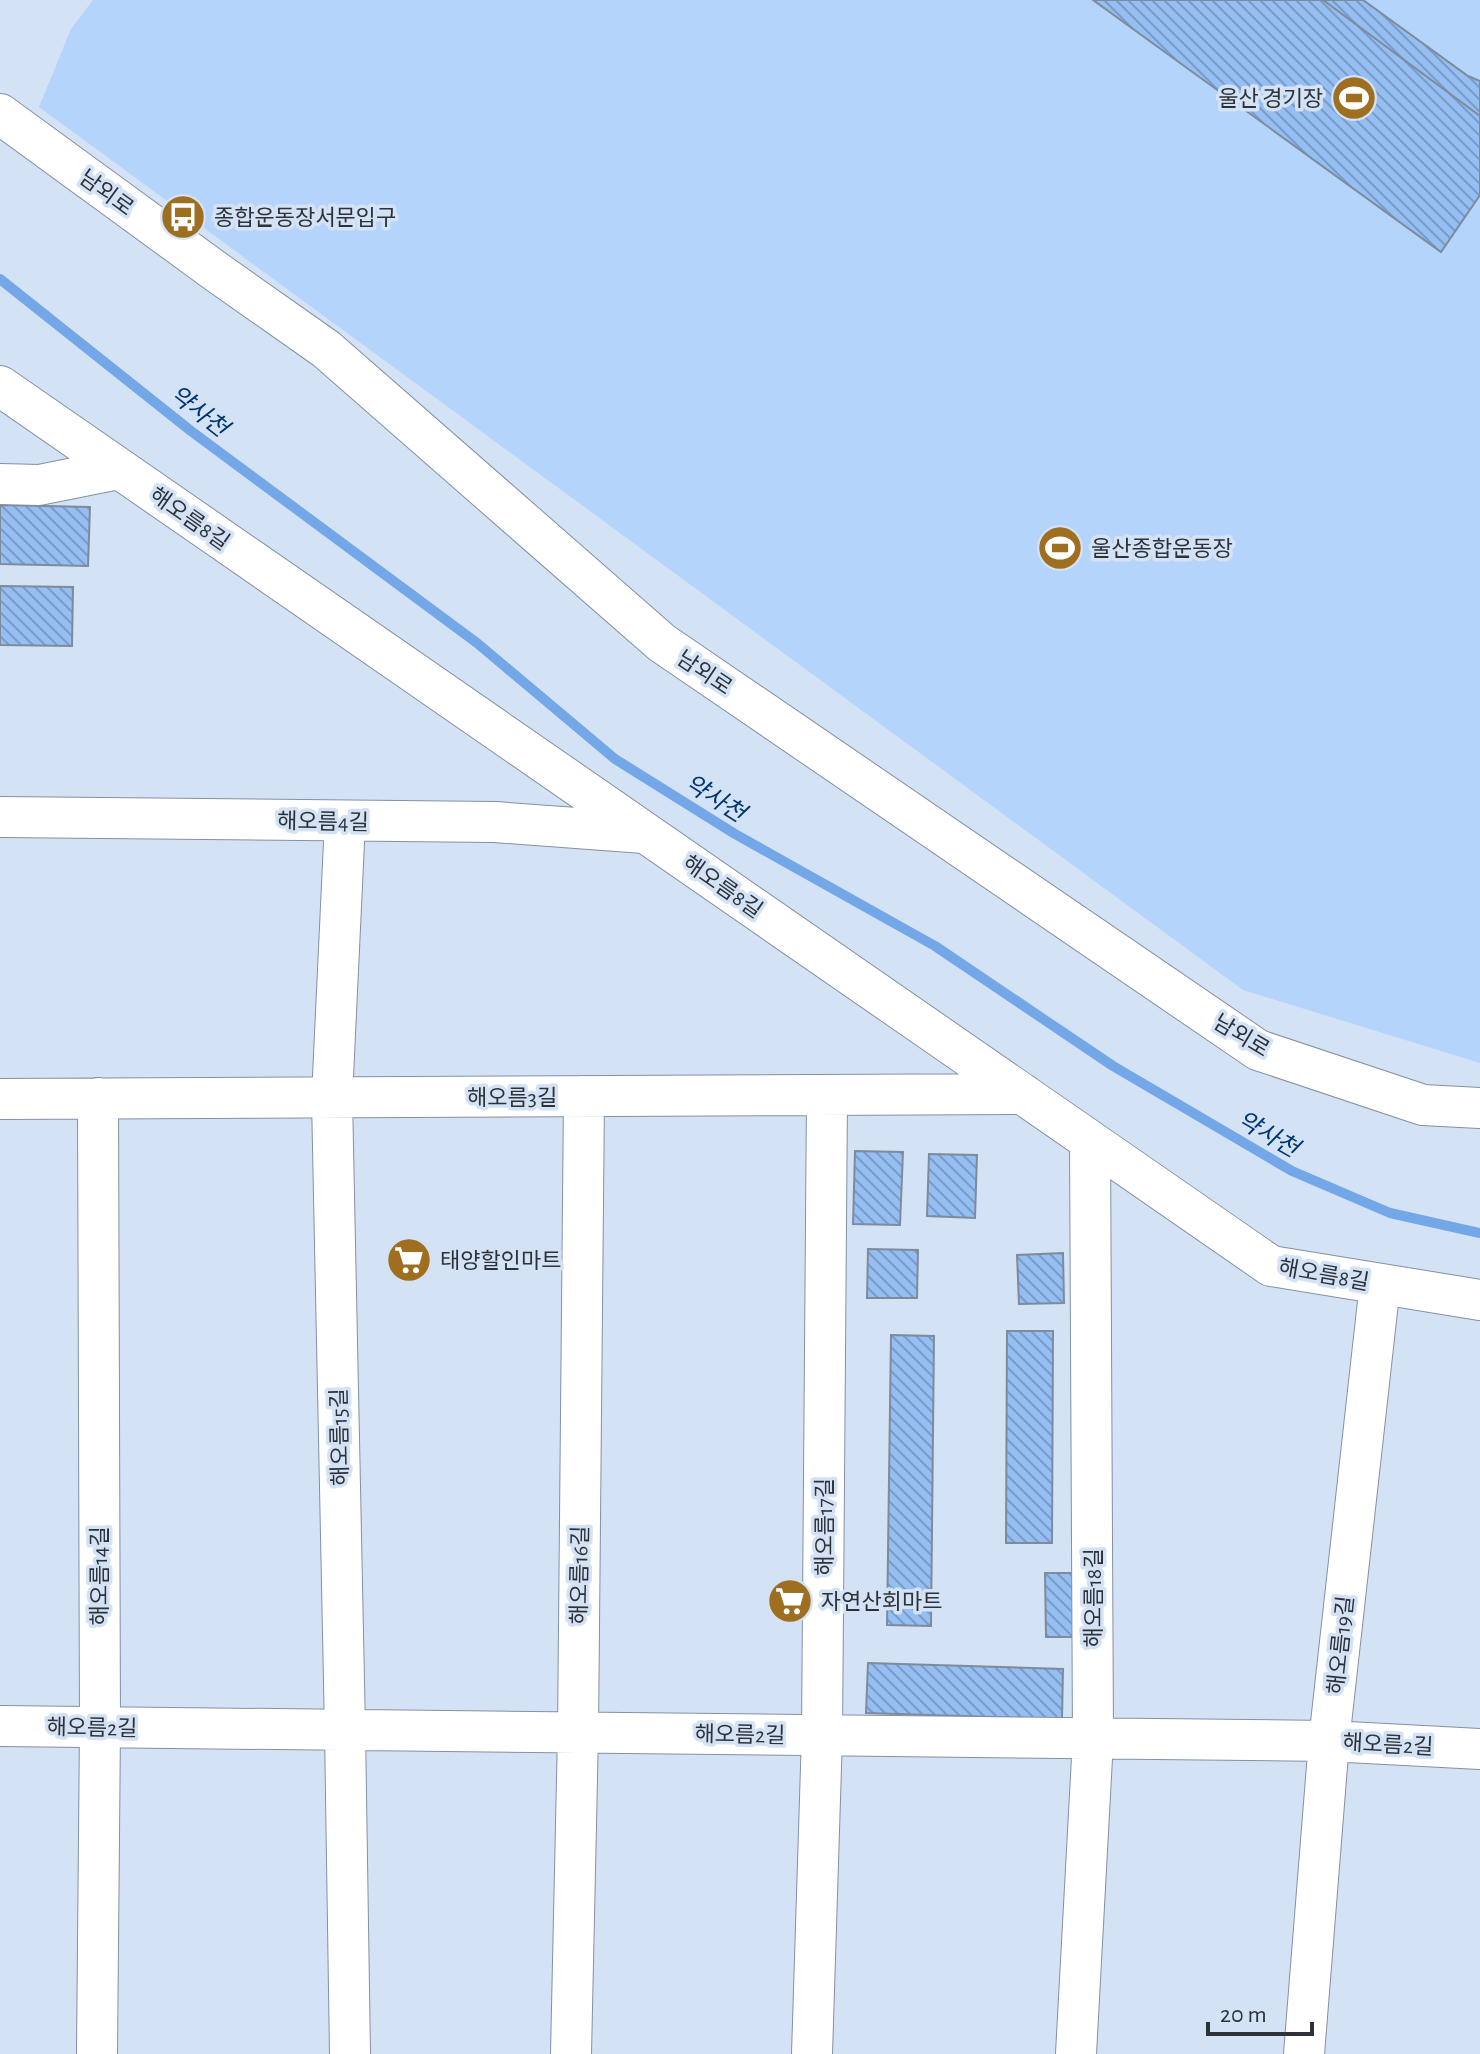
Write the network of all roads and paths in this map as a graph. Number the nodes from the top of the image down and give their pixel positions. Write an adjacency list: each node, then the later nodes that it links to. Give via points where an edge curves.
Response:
1 (0, 114): 14 (street, 남외로, via 326,349 662,643 1258,1050 1423,1105)
2 (0, 386): 3 (street, 해오름8길)
3 (119, 469): 4 (street, via 39,485); 7 (street, 해오름8길)
4 (0, 484)
5 (0, 817): 6 (street, 해오름4길)
6 (345, 821): 7 (street, 해오름4길, via 495,822); 12 (street, 해오름15길)
7 (646, 833): 8 (street, 해오름8길)
8 (1023, 1094): 9 (street, 해오름3길); 15 (street, 해오름8길)
9 (827, 1095): 10 (street, 해오름3길); 22 (street, 해오름17길)
10 (584, 1096): 12 (street, 해오름3길); 21 (street, 해오름16길)
11 (98, 1098): 12 (street, 해오름3길); 13 (street, 해오름3길); 19 (street, 해오름14길)
12 (332, 1098): 20 (street, 해오름15길)
13 (0, 1099)
14 (1480, 1108)
15 (1090, 1141): 16 (street, 해오름8길, via 1271,1266); 23 (street, 해오름18길)
16 (1380, 1284): 17 (street, 해오름8길); 24 (street, 해오름19길)
17 (1480, 1300)
18 (0, 1726): 19 (street, 해오름2길)
19 (100, 1727): 20 (street, 해오름2길); 26 (street, 해오름14길)
20 (345, 1730): 21 (street, 해오름2길); 27 (street, 해오름15길)
21 (578, 1733): 22 (street, 해오름2길); 28 (street, 해오름16길)
22 (822, 1735): 23 (street, 해오름2길); 29 (street, 해오름17길)
23 (1093, 1739): 24 (street, 해오름2길); 30 (street, 해오름18길)
24 (1329, 1741): 25 (street, 해오름2길); 31 (street, 해오름19길)
25 (1480, 1749)
26 (97, 2054)
27 (350, 2054)
28 (571, 2054)
29 (812, 2054)
30 (1076, 2054)
31 (1304, 2054)

